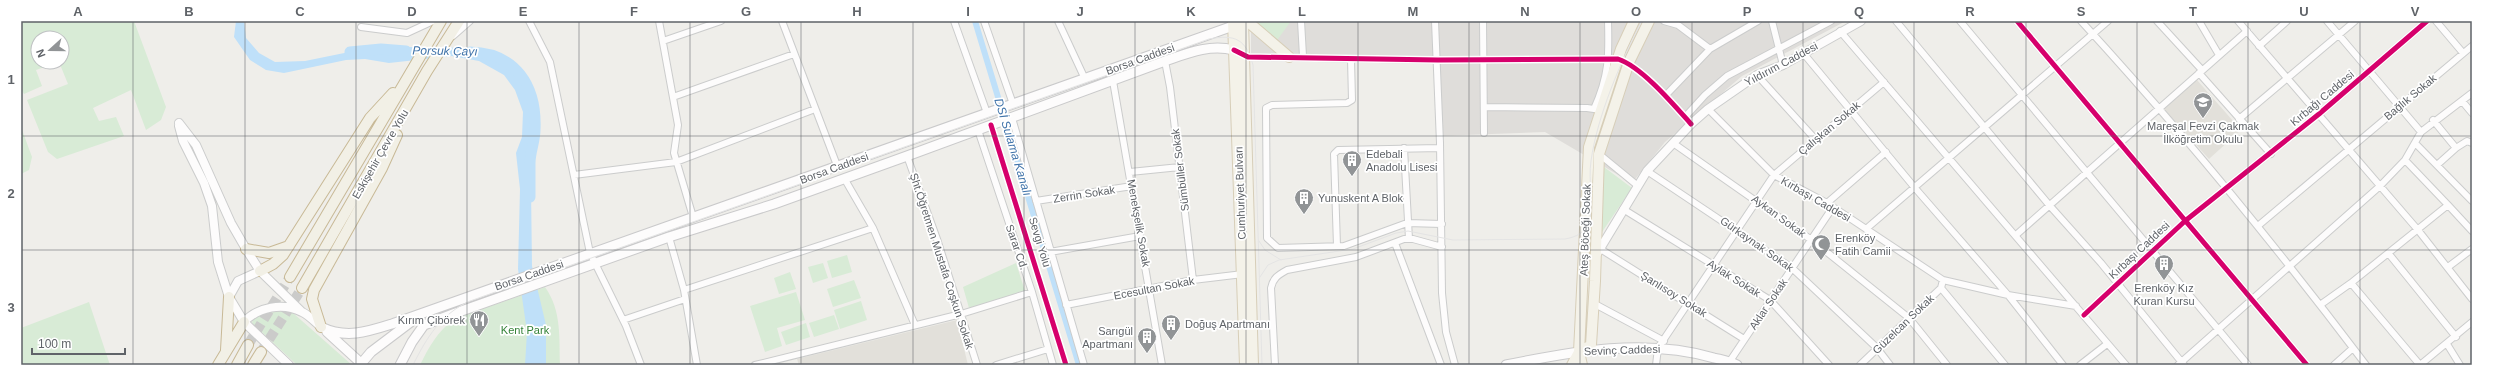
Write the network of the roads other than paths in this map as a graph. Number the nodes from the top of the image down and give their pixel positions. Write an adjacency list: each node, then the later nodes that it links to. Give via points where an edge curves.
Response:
1 (432, 21): 39 (street, via 407,33)
2 (441, 21): 70 (highway, Eskişehir Çevre Yolu)
3 (470, 21): 46 (street)
4 (659, 21): 45 (street)
5 (721, 21): 45 (street)
6 (782, 21): 53 (street)
7 (954, 21): 89 (street)
8 (984, 21): 82 (street)
9 (1058, 21): 73 (street)
10 (1243, 21): 44 (main road, Cumhuriyet Bulvarı)
11 (1247, 21): 58 (main road)
12 (1301, 21): 56 (street)
13 (1435, 21): 62 (street)
14 (1483, 21): 61 (street)
15 (1608, 21): 59 (street)
16 (1634, 21): 59 (main road, Ateş Böceği Sokak)
17 (1649, 21): 64 (main road, Ateş Böceği Sokak)
18 (1664, 21): 50 (street, via 1678,25)
19 (1758, 21): 50 (street)
20 (1772, 21): 49 (street)
21 (1831, 21): 49 (street)
22 (1861, 21): 40 (street, Yıldırım Caddesi)
23 (1896, 21): 96 (street)
24 (1960, 21): 78 (street)
25 (2017, 21): 66 (street)
26 (2081, 21): 42 (street)
27 (2108, 21): 42 (street)
28 (2157, 21): 69 (street)
29 (2199, 21): 55 (street)
30 (2238, 21): 41 (street)
31 (2287, 21): 47 (street)
32 (2327, 21): 43 (street)
33 (2355, 21): 43 (street)
34 (2427, 21): 67 (street, Kırbağı Caddesi)
35 (2436, 21): 52 (street)
36 (458, 22): 46 (highway, Eskişehir Çevre Yolu)
37 (529, 22): 122 (street, via 550,62)
38 (1233, 24): 44 (main road); 51 (main road, Cumhuriyet Bulvarı); 73 (main road, Borsa Caddesi)
39 (361, 27)
40 (1840, 31): 54 (street, Yıldırım Caddesi); 75 (street)
41 (2247, 31): 47 (street); 55 (street)
42 (2093, 34): 66 (street); 83 (street)
43 (2339, 34): 67 (street); 72 (street)
44 (1243, 37): 57 (main road, Cumhuriyet Bulvarı)
45 (663, 41): 79 (street)
46 (446, 43): 68 (highway, Eskişehir Çevre Yolu)
47 (2260, 46): 72 (street)
48 (2472, 46): 52 (street, Bağlık Sokak)
49 (1779, 48): 65 (street); 94 (street, via 1727,76 1705,95)
50 (1710, 49): 77 (street)
51 (1234, 50): 57 (street); 63 (main road, Borsa Caddesi, via 1222,47 1204,48); 170 (main road, Cumhuriyet Bulvarı)
52 (2463, 53): 81 (street, Bağlık Sokak)
53 (794, 54): 79 (street); 85 (street)
54 (1804, 54): 65 (street, Yıldırım Caddesi); 88 (street)
55 (2219, 55): 69 (street)
56 (1303, 56): 58 (street); 60 (street)
57 (1245, 57): 58 (street); 234 (main road, Cumhuriyet Bulvarı)
58 (1289, 57)
59 (1614, 58): 61 (street); 64 (street); 87 (main road, Ateş Böceği Sokak)
60 (1352, 59): 62 (street); 155 (street, via 1352,100 1347,103 1272,105 1266,108 1264,114 1267,238 1278,248)
61 (1485, 59): 62 (street); 84 (street)
62 (1438, 60): 106 (street)
63 (1165, 61): 74 (main road, Borsa Caddesi); 117 (street, Sümbüller Sokak)
64 (1628, 63): 77 (street); 110 (main road, Ateş Böceği Sokak)
65 (1783, 65): 71 (street, Yıldırım Caddesi)
66 (2055, 68): 78 (street); 103 (street)
67 (2370, 70): 81 (street); 91 (street, Kırbağı Caddesi)
68 (427, 71): 177 (highway, Eskişehir Çevre Yolu); 202 (highway, via 382,168 314,290 312,299)
69 (2200, 72): 83 (street); 93 (street)
70 (408, 75): 154 (highway, via 370,118); 171 (highway, Eskişehir Çevre Yolu)
71 (1757, 75): 86 (street, Yıldırım Caddesi); 100 (street)
72 (2288, 78): 91 (street); 93 (street)
73 (1085, 79): 82 (main road, Borsa Caddesi)
74 (1113, 81): 92 (main road, Borsa Caddesi); 120 (street, Menekşelik Sokak)
75 (1884, 82): 88 (street, Çalışkan Sokak); 113 (street)
76 (2472, 93): 80 (street)
77 (1666, 95): 94 (street)
78 (2023, 96): 96 (street); 121 (street)
79 (673, 97): 115 (street, via 678,124 674,153)
80 (2462, 101): 90 (street); 95 (street)
81 (2401, 105): 98 (street); 107 (street, Bağlık Sokak)
82 (1009, 106): 89 (main road, Borsa Caddesi)
83 (2160, 107): 103 (street); 128 (street)
84 (1485, 108): 87 (street); 99 (street)
85 (815, 109): 115 (street); 118 (street)
86 (1708, 109): 94 (street, Yıldırım Caddesi); 123 (street, Kırbaşı Caddesi)
87 (1598, 110): 176 (main road, Ateş Böceği Sokak, via 1587,164)
88 (1852, 110): 100 (street, Çalışkan Sokak); 109 (street)
89 (989, 112): 118 (main road, Borsa Caddesi)
90 (2472, 113)
91 (2319, 114): 107 (street); 111 (street, Kırbağı Caddesi)
92 (1010, 118): 97 (main road, Borsa Caddesi); 132 (street)
93 (2239, 119): 111 (street)
94 (1688, 120): 101 (street, Yıldırım Caddesi)
95 (2434, 120): 98 (street); 108 (street)
96 (1985, 128): 113 (street); 135 (street)
97 (978, 130): 112 (main road, Borsa Caddesi); 181 (street, Sarar Cd.)
98 (2421, 132): 104 (street)
99 (1484, 133)
100 (1816, 140): 123 (street, Çalışkan Sokak)
101 (1673, 142): 119 (street, Yıldırım Caddesi); 131 (street, Aykan Sokak)
102 (2472, 143): 108 (street, via 2467,141)
103 (2119, 144): 121 (street); 139 (street)
104 (2416, 144): 114 (street); 116 (street)
105 (1404, 148): 106 (street); 140 (street); 155 (street, via 1343,148 1334,154)
106 (1440, 148): 141 (street)
107 (2348, 148): 127 (street); 142 (street, Bağlık Sokak)
108 (2456, 148): 116 (street)
109 (1886, 152): 129 (street); 133 (street)
110 (1599, 154): 126 (street); 159 (main road, Ateş Böceği Sokak)
111 (2271, 154): 128 (street, Kırbağı Caddesi)
112 (907, 156): 124 (main road, Borsa Caddesi); 195 (street, Şht.Öğretmen Mustafa Coşkun Sokak)
113 (1950, 158): 129 (street); 148 (street)
114 (2405, 160): 127 (street); 134 (street)
115 (676, 162): 122 (street); 138 (street)
116 (2437, 165): 130 (street)
117 (1180, 167): 120 (street); 172 (street, Sümbüller Sokak)
118 (838, 168): 138 (main road, Borsa Caddesi)
119 (1647, 170): 126 (street, Yıldırım Caddesi); 145 (street, Gürkaynak Sokak)
120 (1130, 172): 125 (street, Menekşelik Sokak)
121 (2087, 173): 135 (street); 160 (street)
122 (574, 175): 162 (street)
123 (1774, 175): 131 (street, Çalışkan Sokak); 133 (street, Kırbaşı Caddesi)
124 (844, 178): 143 (street); 150 (main road, Borsa Caddesi)
125 (1132, 186): 132 (street, Zerrin Sokak); 149 (street, Menekşelik Sokak)
126 (1638, 186): 137 (street, Yıldırım Caddesi)
127 (2380, 186): 146 (street); 166 (street)
128 (2227, 187): 139 (street, Kırbaşı Caddesi); 142 (street)
129 (1915, 188): 144 (street); 182 (street)
130 (2471, 198)
131 (1757, 200): 145 (street, Çalışkan Sokak); 152 (street, Aykan Sokak)
132 (1036, 201): 161 (street)
133 (1827, 203): 136 (street, Kırbaşı Caddesi)
134 (2448, 205): 146 (street); 147 (street)
135 (2050, 206): 148 (street); 175 (street)
136 (1833, 208): 144 (street, Kırbaşı Caddesi); 152 (street, Aklar Sokak)
137 (1623, 210): 159 (street, Yıldırım Caddesi); 165 (street, Aylak Sokak)
138 (693, 217): 162 (main road, Borsa Caddesi)
139 (2185, 221): 160 (street, Kırbaşı Caddesi); 187 (street)
140 (1407, 223): 141 (street); 151 (street); 155 (street)
141 (1442, 224): 156 (street)
142 (2258, 225): 166 (street)
143 (873, 228): 180 (street); 201 (street)
144 (1866, 229): 173 (street, Kırbaşı Caddesi)
145 (1736, 230): 165 (street, Çalışkan Sokak); 168 (street, Gürkaynak Sokak)
146 (2418, 230): 163 (street); 167 (street)
147 (2472, 231)
148 (2016, 235): 192 (street)
149 (1140, 236): 161 (street); 178 (street, Menekşelik Sokak)
150 (669, 237): 164 (main road, Borsa Caddesi); 180 (street)
151 (1409, 239): 153 (street); 156 (street)
152 (1813, 241): 168 (street, Aklar Sokak); 197 (street, Aykan Sokak)
153 (1395, 243): 235 (street, via 1356,257 1287,270 1272,281 1270,288); 236 (street)
154 (289, 246): 158 (highway, via 269,253); 169 (highway, via 273,264)
155 (1337, 246)
156 (1442, 247): 237 (street, via 1442,293 1446,332)
157 (2472, 248): 167 (street)
158 (246, 249): 169 (street); 183 (street, via 196,145 179,123 183,141 204,183 212,206 218,262)
159 (1600, 251): 176 (main road, Yıldırım Caddesi); 188 (main road, Ateş Böceği Sokak); 189 (street, Şanlısoy Sokak)
160 (2152, 251): 175 (street, Kırbaşı Caddesi); 203 (street)
161 (1050, 252): 190 (street)
162 (590, 253): 164 (street); 194 (main road, Borsa Caddesi)
163 (2389, 254): 174 (street); 204 (street)
164 (594, 264): 198 (street); 224 (main road, Borsa Caddesi, via 424,326)
165 (1715, 266): 186 (street, Aylak Sokak); 189 (street, Çalışkan Sokak)
166 (2290, 266): 187 (street); 191 (street)
167 (2448, 267): 185 (street)
168 (1792, 268): 186 (street, Aklar Sokak); 210 (street, Gürkaynak Sokak)
169 (260, 270): 183 (street, via 238,281); 193 (street)
170 (1243, 274): 172 (street, Ecesultan Sokak); 233 (main road, Cumhuriyet Bulvarı)
171 (290, 277)
172 (1192, 280): 178 (street, Ecesultan Sokak)
173 (1943, 280): 179 (street, Güzelcan Sokak); 182 (street, Kırbaşı Caddesi)
174 (2351, 283): 191 (street); 254 (street)
175 (2117, 284): 196 (street, Kırbaşı Caddesi); 219 (street)
176 (1583, 287): 215 (main road, Ateş Böceği Sokak)
177 (302, 288)
178 (1150, 288): 190 (street, Ecesultan Sokak); 232 (street, Menekşelik Sokak)
179 (1941, 288): 197 (street, Güzelcan Sokak); 246 (street)
180 (684, 290): 184 (street)
181 (1032, 292): 195 (street); 212 (street, Sarar Cd.)
182 (2008, 295): 192 (street, Kırbaşı Caddesi); 247 (street)
183 (229, 297): 199 (street); 213 (highway)
184 (685, 299): 198 (street); 226 (street)
185 (2472, 299)
186 (1770, 300): 205 (street, Aklar Sokak); 242 (street, Aylak Sokak)
187 (2251, 300): 203 (street); 251 (street)
188 (1593, 303): 209 (street); 215 (main road, via 1591,345)
189 (1689, 304): 205 (street, Şanlısoy Sokak); 209 (street, Çalışkan Sokak)
190 (1066, 305): 231 (street)
191 (2320, 305): 211 (street)
192 (2076, 306): 196 (street)
193 (301, 311): 199 (street, via 284,307 265,308 250,315); 202 (street)
194 (422, 314): 202 (main road, via 364,333 345,335); 217 (main road, via 392,335)
195 (961, 314): 201 (street); 228 (street, Şht.Öğretmen Mustafa Coşkun Sokak)
196 (2084, 315): 206 (street)
197 (1909, 318): 210 (street, Güzelcan Sokak); 245 (street, Aykan Sokak)
198 (623, 320): 225 (street)
199 (244, 322): 213 (highway); 223 (street)
200 (2472, 322): 204 (street)
201 (915, 325): 227 (street)
202 (321, 327): 217 (main road)
203 (2217, 328): 219 (street); 250 (street)
204 (2456, 337): 207 (street)
205 (1744, 339): 216 (street, Aklar Sokak)
206 (2107, 344): 248 (street); 249 (street)
207 (2447, 344): 254 (street); 255 (street)
208 (248, 345): 221 (highway)
209 (1661, 345): 215 (main road, Sevinç Caddesi); 216 (main road, Sevinç Caddesi); 241 (street)
210 (1877, 348): 243 (street, Güzelcan Sokak); 244 (street, Gürkaynak Sokak)
211 (2354, 348): 252 (street); 253 (street)
212 (1048, 349): 229 (street); 230 (street, Sarar Cd.)
213 (226, 350): 220 (highway)
214 (261, 352): 222 (highway)
215 (1579, 352): 218 (main road, Sevinç Caddesi); 239 (main road); 240 (main road)
216 (1727, 363)
217 (361, 364)
218 (1519, 364): 238 (main road, Sevinç Caddesi)
219 (2181, 364)
220 (218, 365)
221 (237, 365)
222 (253, 365)
223 (290, 365)
224 (400, 365)
225 (641, 365)
226 (697, 365)
227 (755, 365)
228 (977, 365)
229 (996, 365)
230 (1053, 365)
231 (1084, 365)
232 (1162, 365)
233 (1245, 365)
234 (1253, 365)
235 (1275, 365)
236 (1441, 365)
237 (1455, 365)
238 (1506, 365)
239 (1572, 365)
240 (1582, 365)
241 (1656, 365)
242 (1829, 365)
243 (1860, 365)
244 (1890, 365)
245 (1947, 365)
246 (2005, 365)
247 (2063, 365)
248 (2080, 365)
249 (2126, 365)
250 (2248, 365)
251 (2307, 365)
252 (2334, 365)
253 (2366, 365)
254 (2420, 365)
255 (2460, 365)

